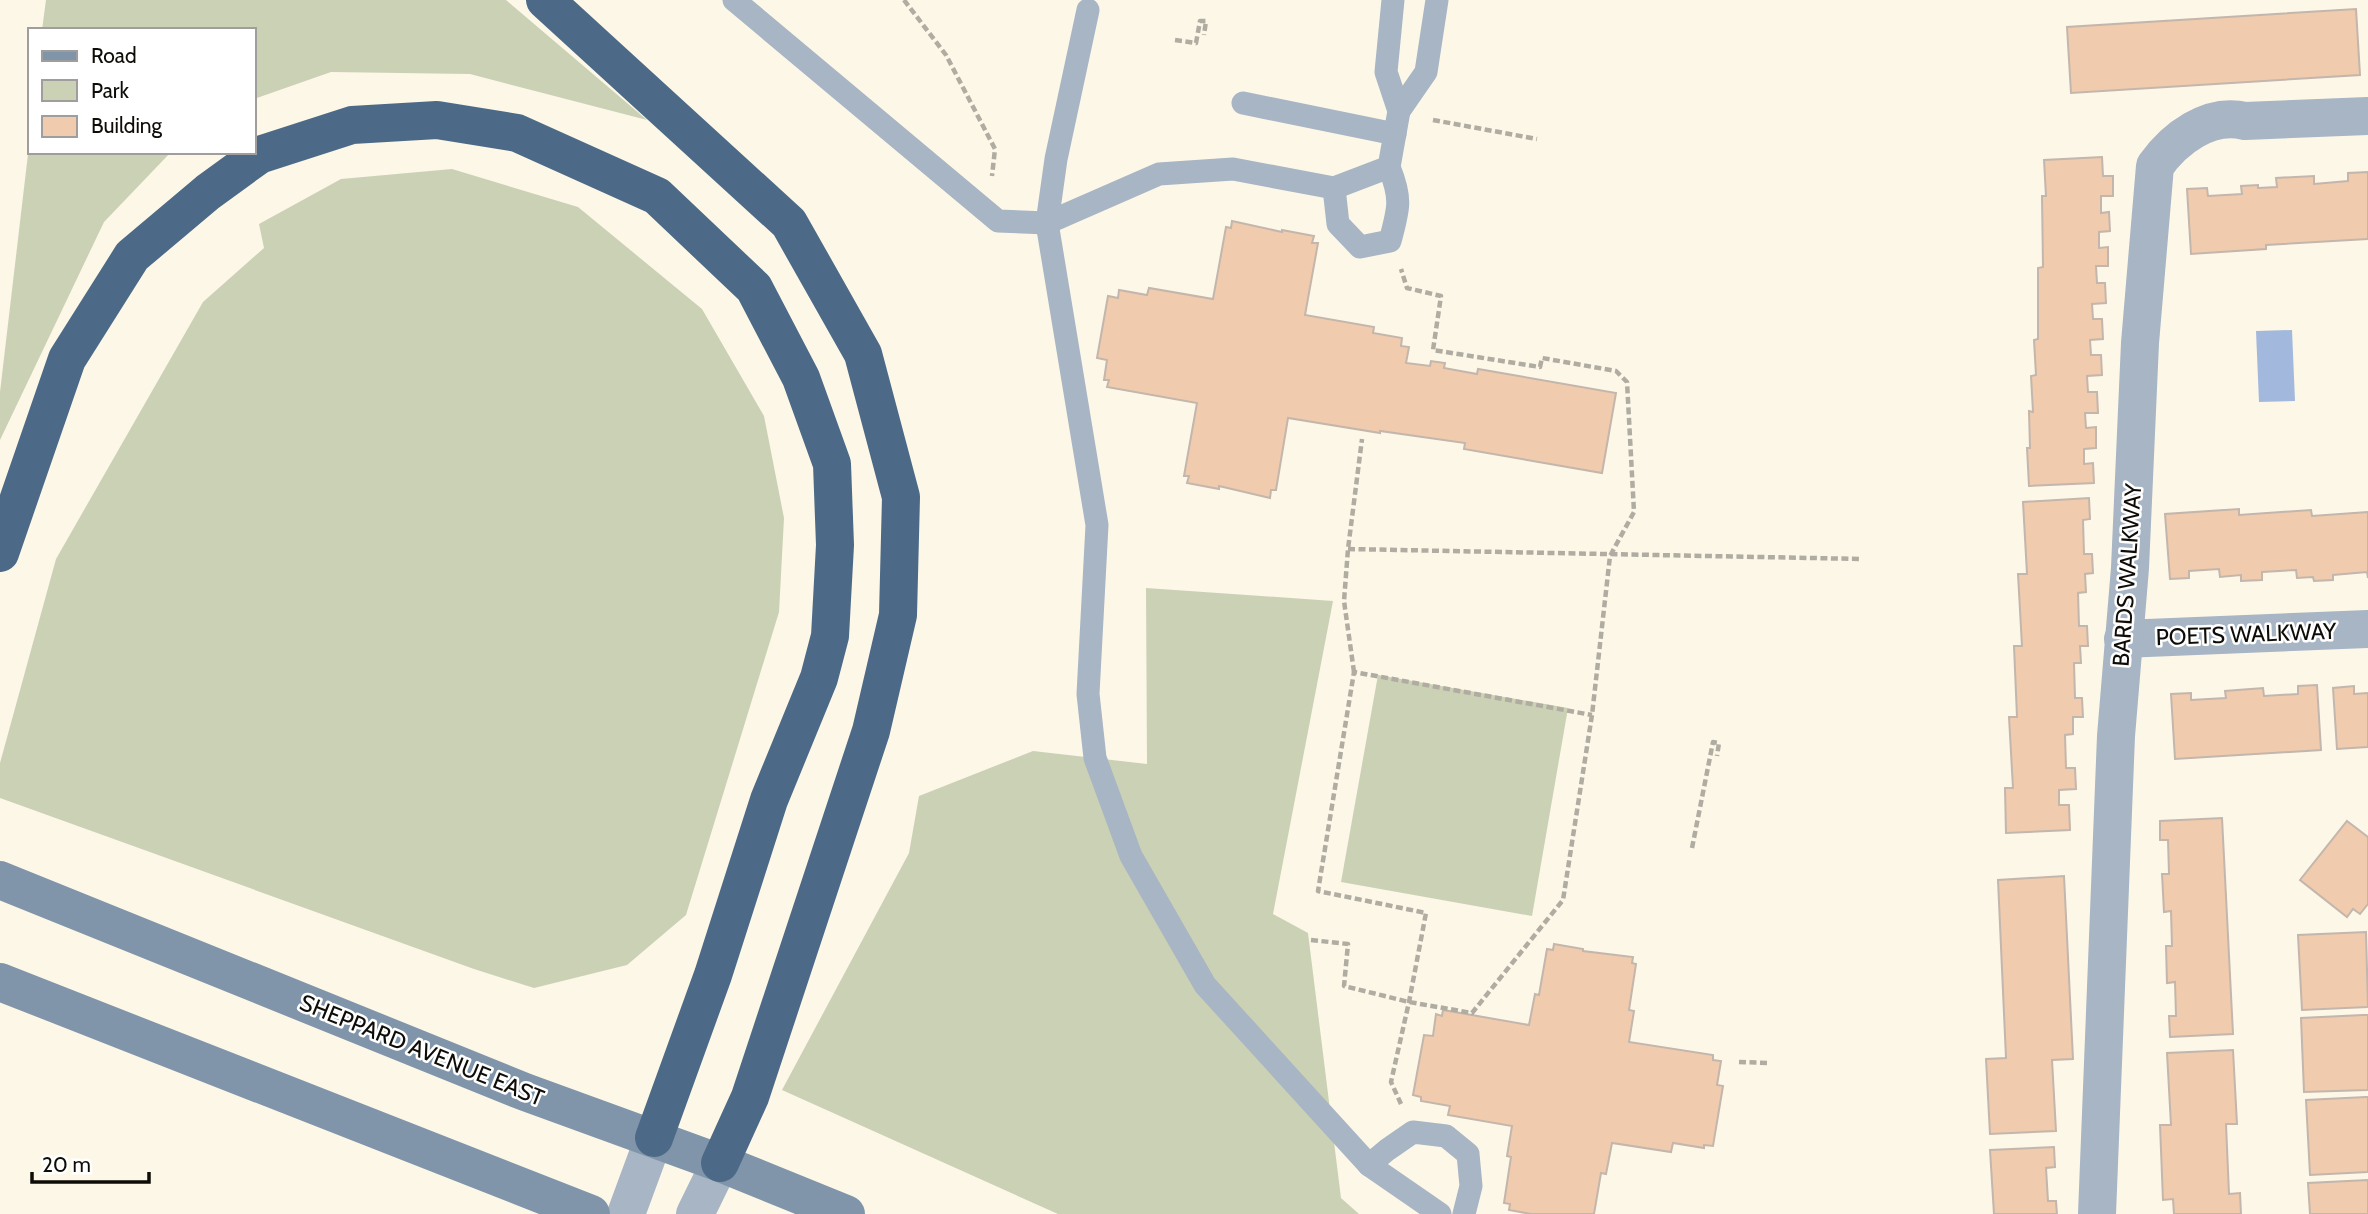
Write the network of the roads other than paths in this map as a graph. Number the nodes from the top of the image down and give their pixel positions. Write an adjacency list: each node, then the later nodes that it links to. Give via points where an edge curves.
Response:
1 (545, 0): 19 (highway, via 789,223 863,354 901,497 898,615 872,731 750,1097)
2 (734, 0): 12 (lane, via 998,221)
3 (1393, 0): 7 (lane, via 1386,72)
4 (1437, 0): 7 (lane, via 1426,72)
5 (1088, 10): 12 (lane)
6 (1243, 103): 9 (lane)
7 (1399, 111): 9 (lane)
8 (2368, 116): 15 (street, BARDS WALKWAY, via 2214,122 2180,138 2155,166)
9 (1395, 134): 10 (lane)
10 (1389, 166): 11 (lane); 11 (lane, via 1398,189 1390,241 1360,247 1338,224)
11 (1334, 188): 12 (lane, via 1233,169 1159,174)
12 (1047, 223): 20 (lane, via 1097,526 1088,694 1096,758 1131,856 1205,985)
13 (0, 553): 18 (highway, via 67,359 132,256 259,155 352,125 437,120 517,132 657,196 754,288 801,378 832,464 835,545 830,636 819,678 769,800)
14 (2368, 629): 15 (street, POETS WALKWAY)
15 (2123, 639): 27 (street, BARDS WALKWAY)
16 (0, 880): 18 (main road, SHEPPARD AVENUE EAST, via 525,1092)
17 (0, 982): 21 (main road)
18 (654, 1138): 19 (main road, SHEPPARD AVENUE EAST); 22 (street)
19 (720, 1163): 23 (street); 24 (main road, SHEPPARD AVENUE EAST)
20 (1369, 1165): 25 (lane); 26 (lane, via 1413,1132 1446,1136 1468,1154 1471,1186)
21 (591, 1214)
22 (626, 1214)
23 (695, 1214)
24 (846, 1214)
25 (1440, 1214)
26 (1464, 1214)
27 (2097, 1214)

